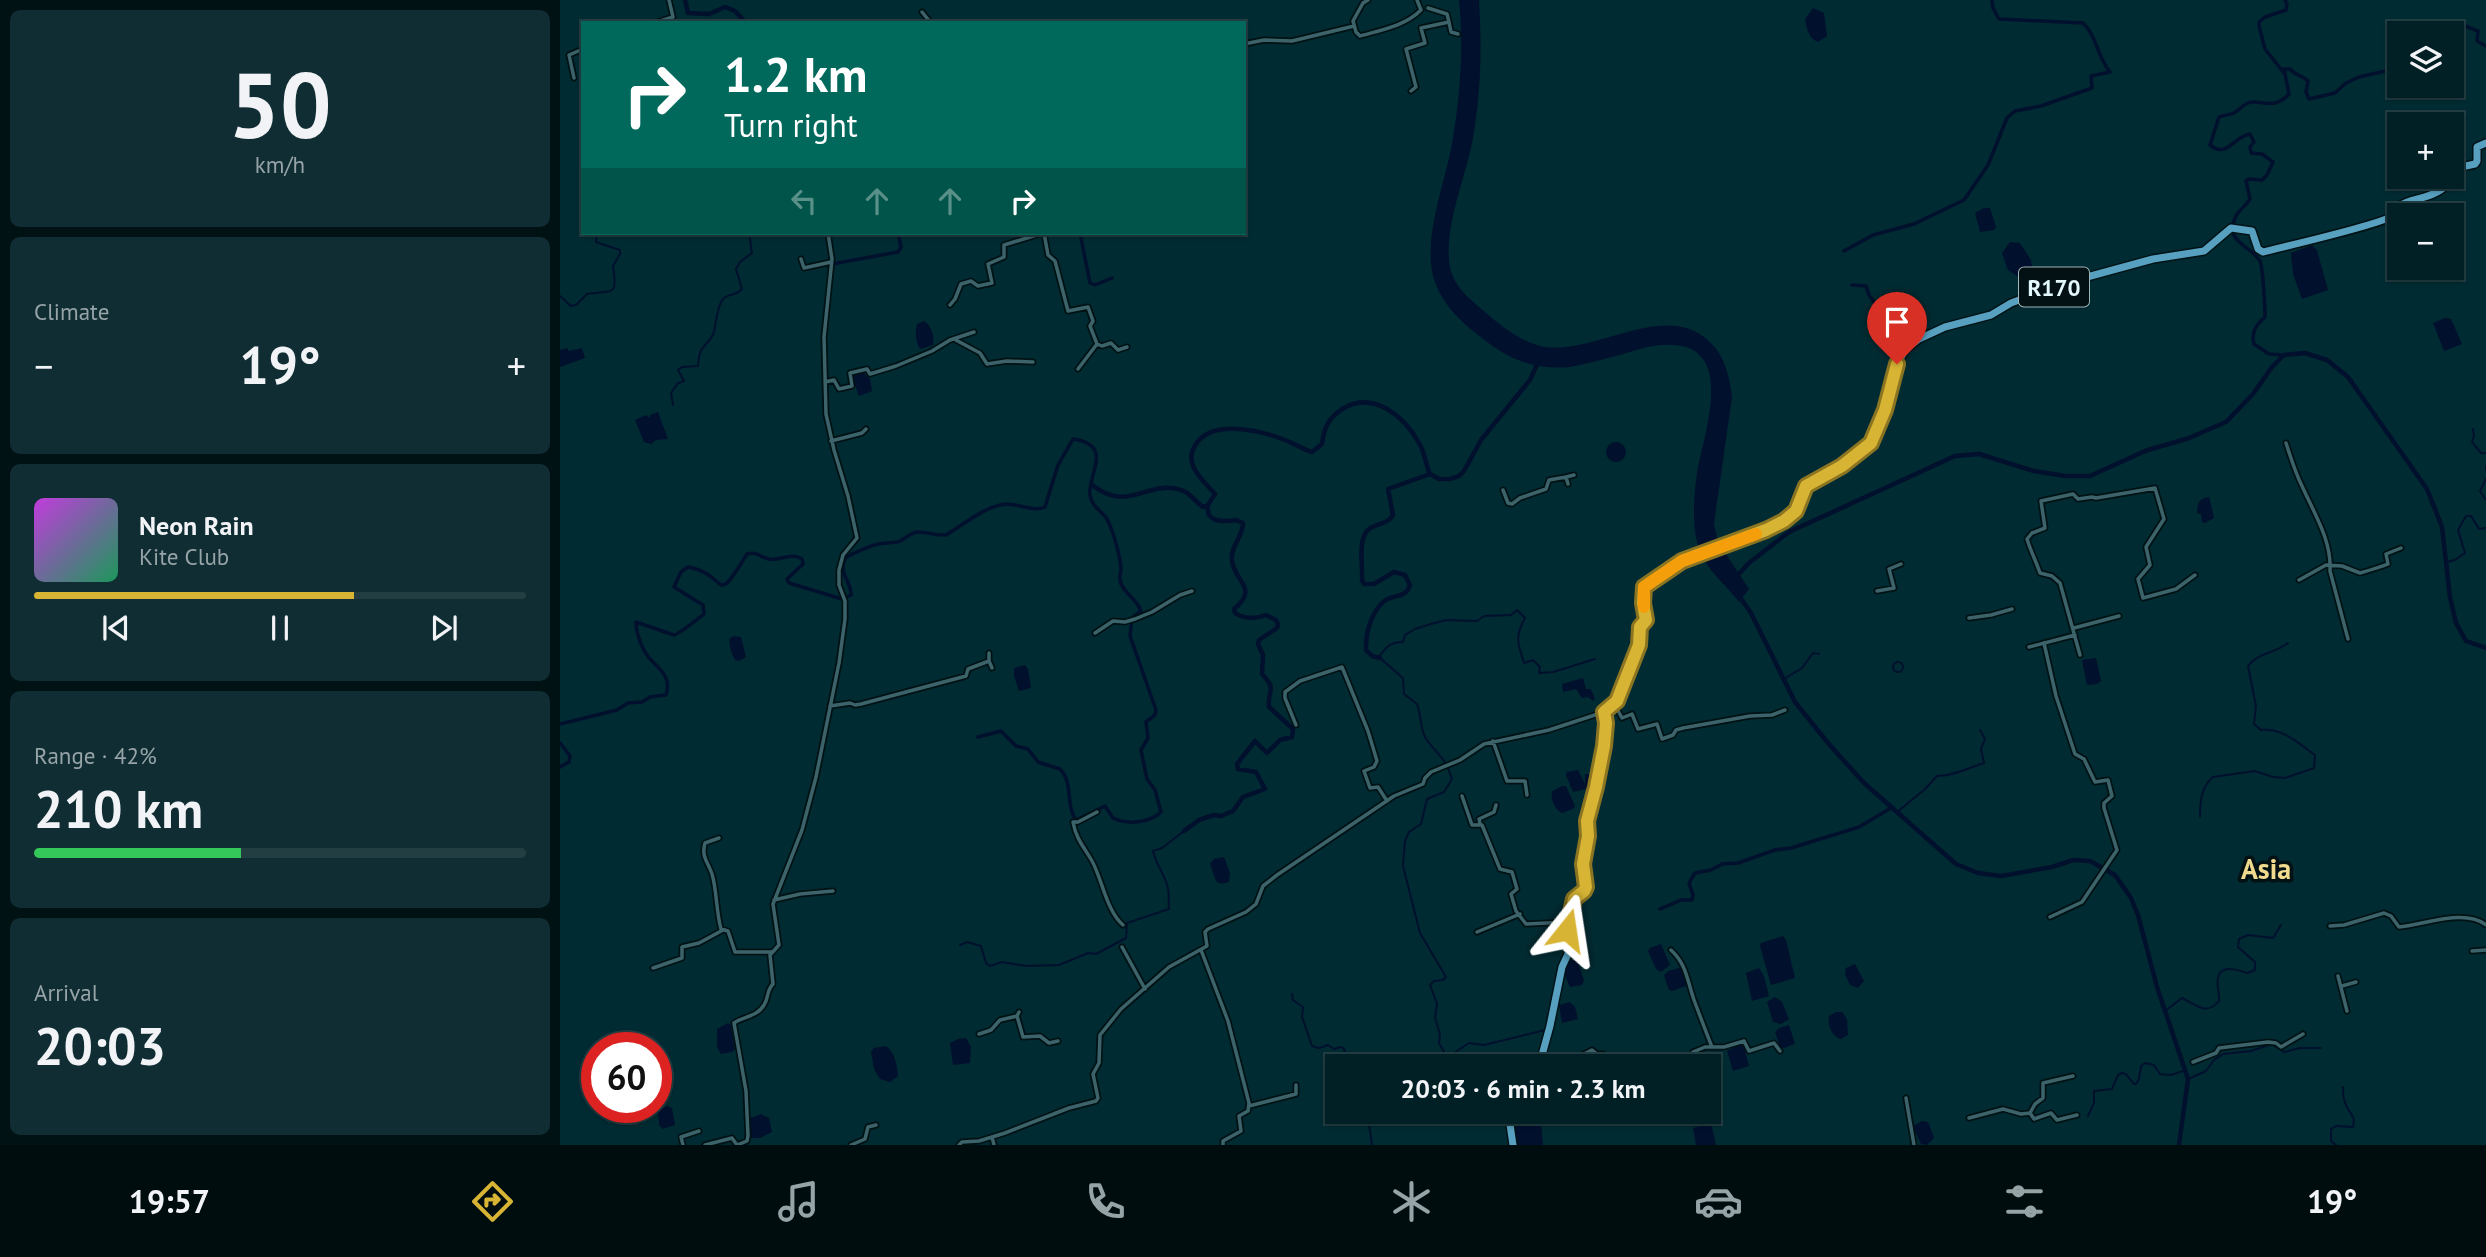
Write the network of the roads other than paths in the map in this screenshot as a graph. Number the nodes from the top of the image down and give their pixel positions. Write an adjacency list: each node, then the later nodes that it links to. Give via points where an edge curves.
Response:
1 (668, 0): 6 (street, via 673,18)
2 (1368, 0): 9 (street, via 1353,18)
3 (1417, 0): 9 (street, via 1420,12 1393,28 1360,36)
4 (1429, 8): 8 (street, via 1447,14)
5 (922, 12): 7 (street)
6 (662, 21)
7 (929, 21)
8 (1448, 22): 10 (street, via 1451,32); 14 (street, via 1421,28 1424,43 1406,49 1416,87)
9 (1354, 26): 11 (street, via 1284,42)
10 (1458, 34)
11 (1246, 44)
12 (581, 50): 13 (street, via 569,55)
13 (573, 78)
14 (1411, 91)
15 (2486, 143): 16 (main road, via 2477,147 2475,164)
16 (2464, 166)
17 (2442, 189): 58 (main road, R170, via 2399,206 2393,216 2374,223 2263,252 2252,231 2231,228 2204,251 2153,258 2065,283 1919,339 1897,364 1871,443 1806,486 1796,511 1766,530 1682,561 1644,587 1646,620)
18 (828, 235): 22 (street)
19 (1036, 235): 23 (street, via 1004,245 1004,257 988,264 992,283 961,284)
20 (1044, 235): 26 (street, via 1068,311 1088,307)
21 (801, 259): 22 (street, via 804,268)
22 (831, 262): 30 (street)
23 (950, 305)
24 (974, 332): 25 (street)
25 (954, 339): 28 (street, via 980,353 987,364); 30 (street, via 886,370 850,373 850,388 839,389 834,380)
26 (1097, 344): 27 (street); 29 (street)
27 (1127, 347)
28 (1033, 362)
29 (1078, 369)
30 (825, 382): 32 (street)
31 (866, 429): 32 (street)
32 (831, 441): 59 (street, via 857,540 843,556 839,570 845,599 842,645)
33 (2286, 443): 40 (street, via 2318,519)
34 (1574, 475): 35 (street)
35 (1566, 477): 36 (street); 37 (street, via 1549,480 1546,489 1510,504)
36 (1568, 484)
37 (1503, 490)
38 (2401, 548): 40 (street, via 2386,554 2386,565 2363,572)
39 (1901, 564): 44 (street, via 1889,569 1894,588)
40 (2330, 565): 42 (street); 51 (street)
41 (2195, 575): 48 (street, via 2176,589 2143,598 2138,579 2150,565 2146,547 2164,519 2155,488 2095,498 2078,499 2073,494 2040,502 2045,528 2027,539 2033,562 2040,573 2060,583)
42 (2299, 580)
43 (1192, 591): 49 (street, via 1135,620 1113,621)
44 (1877, 591)
45 (2011, 609): 47 (street)
46 (2119, 616): 48 (street)
47 (1969, 618)
48 (2073, 628): 50 (street)
49 (1095, 633)
50 (2075, 635): 52 (street); 55 (street)
51 (2348, 639)
52 (2044, 643): 53 (street); 74 (street, via 2075,754 2084,759 2095,782 2106,779 2110,787 2112,796 2104,808 2118,850 2082,902)
53 (2029, 647)
54 (989, 653): 56 (street)
55 (2080, 655)
56 (989, 661): 57 (street); 59 (street, via 968,669 967,676 855,705)
57 (992, 668)
58 (1615, 705): 60 (street, via 1622,718 1632,713 1638,729 1657,724 1662,739 1683,728); 61 (main road)
59 (830, 706): 72 (street, via 810,803)
60 (1786, 709)
61 (1604, 712): 63 (street, via 1549,730); 75 (main road, via 1604,746 1587,821 1586,887 1574,899)
62 (1296, 725): 66 (street, via 1285,692 1300,681 1342,667 1377,760 1364,771 1366,777 1370,788 1378,787)
63 (1493, 741): 64 (street, via 1507,781 1525,781); 66 (street, via 1431,772 1423,784)
64 (1527, 794)
65 (1462, 796): 69 (street, via 1472,825)
66 (1387, 801): 82 (street, via 1263,886 1256,904 1246,912 1208,929 1207,946)
67 (1496, 805): 69 (street, via 1494,812 1479,819)
68 (1097, 812): 76 (street, via 1073,822 1074,829 1114,916)
69 (1480, 824): 73 (street, via 1500,869 1512,872 1517,888 1511,894)
70 (719, 838): 79 (street, via 704,846)
71 (833, 891): 72 (street)
72 (774, 900): 86 (street, via 779,945)
73 (1520, 914): 75 (street, via 1528,922); 80 (street)
74 (2050, 917)
75 (1568, 922): 98 (main road, via 1568,954)
76 (1123, 925)
77 (2486, 925): 78 (street, via 2467,918 2399,927 2385,913)
78 (2329, 926)
79 (723, 930): 86 (street, via 729,931 735,952); 87 (street, via 682,947 682,958)
80 (1477, 932)
81 (1122, 947): 91 (street)
82 (1201, 950): 91 (street, via 1169,967); 104 (street, via 1228,1021)
83 (1671, 950): 96 (street, via 1688,973)
84 (2486, 950): 85 (street)
85 (2472, 951)
86 (772, 952): 114 (street, via 773,984 766,1004 734,1023 746,1091 748,1136)
87 (653, 968)
88 (2339, 976): 90 (street)
89 (2357, 982): 90 (street)
90 (2342, 986): 92 (street)
91 (1145, 989): 111 (street, via 1100,1035 1099,1063 1093,1074 1096,1101)
92 (2347, 1011)
93 (979, 1034): 95 (street, via 1018,1014 1023,1037)
94 (2303, 1034): 100 (street, via 2281,1047 2268,1042 2219,1048 2216,1054)
95 (1058, 1041)
96 (1712, 1047): 97 (street, via 1744,1041 1749,1051 1774,1043); 99 (street)
97 (1780, 1051)
98 (1542, 1054)
99 (1693, 1054)
100 (2193, 1062)
101 (2073, 1076): 105 (street, via 2043,1083 2043,1098)
102 (1296, 1085): 104 (street, via 1296,1094)
103 (1906, 1098): 120 (street)
104 (1249, 1106): 118 (street, via 1239,1116 1239,1133 1227,1137)
105 (2030, 1113): 106 (street, via 2034,1119 2051,1113 2057,1120); 107 (street, via 2003,1109)
106 (2077, 1115)
107 (1969, 1118)
108 (1510, 1124): 119 (main road)
109 (876, 1125): 115 (street, via 868,1127 868,1137)
110 (699, 1131): 112 (street, via 681,1137)
111 (992, 1137): 116 (street); 117 (street)
112 (683, 1145)
113 (705, 1145): 114 (street, via 732,1138)
114 (737, 1145)
115 (851, 1145)
116 (959, 1145)
117 (994, 1145)
118 (1223, 1145)
119 (1513, 1145)
120 (1914, 1145)

